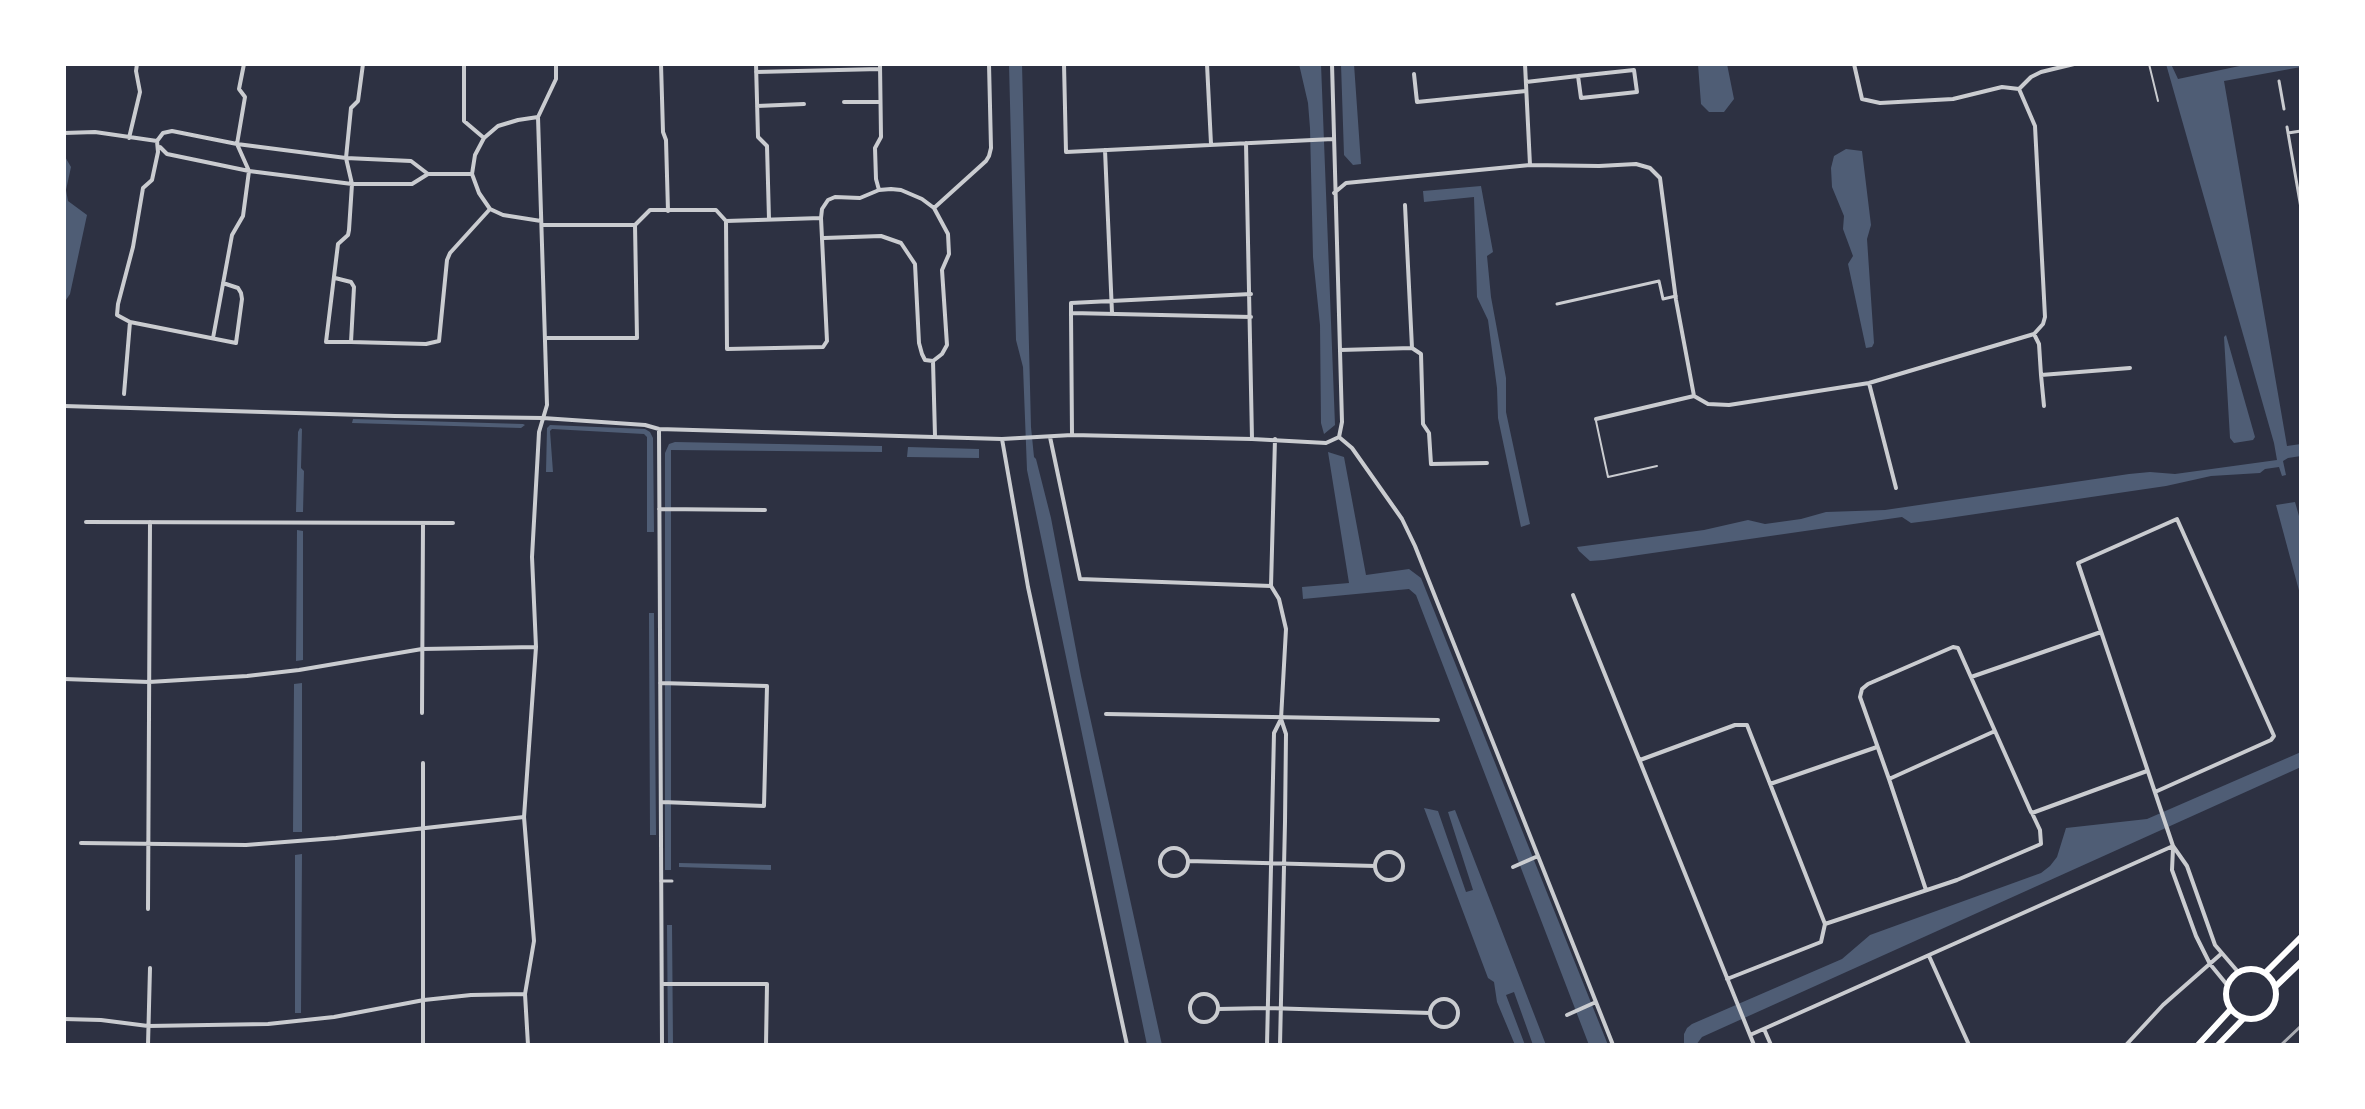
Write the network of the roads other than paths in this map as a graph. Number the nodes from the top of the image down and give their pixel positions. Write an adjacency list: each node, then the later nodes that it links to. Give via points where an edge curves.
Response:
1 (137, 64): 36 (street, via 140,92)
2 (244, 64): 41 (street)
3 (363, 64): 44 (street)
4 (464, 64): 37 (street, via 464,121)
5 (556, 64): 31 (street, via 556,79)
6 (661, 64): 57 (street)
7 (756, 64): 18 (street)
8 (989, 64): 54 (street, via 989,156)
9 (1064, 64): 43 (street, via 1066,152)
10 (1207, 64): 42 (street)
11 (1332, 64): 38 (street)
12 (1525, 64): 22 (street)
13 (1854, 64): 23 (street, via 1862,99 1880,103)
14 (2074, 64): 23 (street, via 2041,72)
15 (2149, 64): 25 (lane)
16 (880, 66): 18 (street); 27 (street)
17 (1636, 67): 20 (street); 20 (street, via 1637,92 1581,98)
18 (756, 72): 29 (street)
19 (1414, 74): 24 (street, via 1417,102)
20 (1578, 76): 22 (street)
21 (2279, 81): 30 (street)
22 (1526, 82): 24 (street)
23 (2019, 89): 74 (street, via 2035,126 2045,317)
24 (1526, 91): 45 (street)
25 (2158, 101)
26 (844, 102): 27 (street)
27 (880, 102): 50 (street, via 881,137 875,148)
28 (804, 104): 29 (street)
29 (757, 106): 59 (street, via 758,137 767,146)
30 (2284, 109)
31 (538, 117): 37 (street, via 498,126); 61 (street)
32 (2287, 127): 35 (street)
33 (2301, 131): 35 (street)
34 (64, 133): 36 (street)
35 (2288, 133): 52 (street)
36 (129, 138): 39 (street)
37 (484, 138): 48 (street)
38 (1331, 139): 40 (street); 51 (street)
39 (157, 141): 41 (street, via 172,131); 46 (street, via 167,154); 73 (street, via 152,180 143,188 116,312)
40 (1246, 143): 42 (street); 66 (street)
41 (237, 144): 44 (street); 46 (street)
42 (1211, 144): 43 (street)
43 (1105, 150): 68 (street)
44 (346, 158): 47 (street, via 411,161); 49 (street)
45 (1530, 165): 51 (street, via 1346,183); 67 (street, via 1650,168 1660,178)
46 (249, 171): 49 (street); 65 (street, via 243,216 232,235)
47 (428, 174): 48 (street); 49 (street, via 412,184)
48 (472, 174): 56 (street)
49 (352, 184): 64 (street, via 349,230 338,244)
50 (879, 190): 54 (street, via 901,190); 58 (street, via 860,198 828,200)
51 (1334, 193): 79 (street)
52 (2300, 202): 55 (street)
53 (1405, 205): 78 (street)
54 (934, 208): 80 (street, via 948,234 949,254 942,270 947,345)
55 (2301, 208)
56 (490, 209): 61 (street); 77 (street, via 447,260 439,341)
57 (668, 211): 60 (street, via 716,210); 62 (street, via 650,210)
58 (821, 218): 59 (street); 63 (street)
59 (769, 219): 60 (street)
60 (726, 221): 63 (street, via 727,349 823,347)
61 (542, 223): 62 (street); 76 (street)
62 (635, 225): 76 (street, via 637,338)
63 (823, 238): 80 (street, via 881,236 901,243 915,264 919,343 925,360)
64 (335, 278): 77 (street, via 354,287); 77 (street, via 326,342)
65 (223, 283): 75 (street); 75 (street, via 241,293 236,343)
66 (1251, 294): 68 (street); 72 (street)
67 (1676, 296): 69 (street, via 1663,299 1659,281); 85 (street)
68 (1111, 301): 70 (street, via 1071,303); 71 (street)
69 (1557, 304)
70 (1071, 313): 71 (street); 91 (street)
71 (1112, 313): 72 (street)
72 (1251, 317): 96 (street)
73 (130, 322): 75 (street); 84 (street)
74 (2034, 334): 82 (street); 83 (street)
75 (213, 338)
76 (546, 338): 88 (street)
77 (351, 342)
78 (1412, 348): 79 (street); 98 (street, via 1421,354 1423,424 1429,433 1431,464)
79 (1340, 350): 94 (street)
80 (933, 361): 92 (street)
81 (2130, 368): 82 (street)
82 (2041, 375): 87 (street)
83 (1869, 383): 85 (street, via 1729,405 1708,404); 100 (street)
84 (124, 394)
85 (1694, 396): 89 (street)
86 (64, 406): 88 (street)
87 (2044, 406)
88 (543, 418): 90 (street); 110 (street, via 532,557)
89 (1596, 419): 99 (lane, via 1608,477)
90 (659, 429): 92 (street); 101 (street)
91 (1072, 435): 93 (street); 96 (street)
92 (935, 436): 95 (street)
93 (1050, 437): 95 (street); 107 (street, via 1080,579)
94 (1339, 437): 97 (street, via 1326,443); 135 (street, via 1402,519)
95 (1002, 439): 177 (street, via 1028,587)
96 (1252, 439): 97 (street)
97 (1275, 439): 107 (street)
98 (1487, 463)
99 (1657, 466)
100 (1896, 488)
101 (659, 509): 102 (street); 115 (street)
102 (765, 510)
103 (86, 522): 104 (street)
104 (150, 522): 106 (street); 114 (street)
105 (453, 523): 106 (street)
106 (423, 524): 111 (street)
107 (1271, 586): 118 (street, via 1286,629)
108 (1573, 595): 122 (street)
109 (2101, 632): 112 (street); 124 (street); 127 (street, via 2078,563 2177,519 2274,736)
110 (536, 647): 111 (street); 130 (street)
111 (422, 649): 114 (street, via 299,670); 116 (street)
112 (1971, 677): 120 (street); 121 (street, via 1953,647 1868,684 1860,697)
113 (64, 679): 114 (street)
114 (149, 682): 133 (street)
115 (662, 683): 128 (street); 128 (street, via 767,686 764,806)
116 (422, 713)
117 (1106, 714): 118 (street)
118 (1281, 719): 119 (street); 137 (street, via 1274,733); 138 (street, via 1286,734)
119 (1438, 720)
120 (1995, 731): 125 (street); 129 (street)
121 (1878, 747): 125 (street); 126 (street)
122 (1640, 760): 126 (street, via 1747,725); 154 (street)
123 (423, 763): 131 (street)
124 (2148, 771): 127 (street); 129 (street)
125 (1889, 779): 143 (street)
126 (1770, 784): 145 (street)
127 (2155, 792): 134 (street)
128 (663, 802): 141 (street)
129 (2032, 813): 143 (street, via 2041,844)
130 (524, 817): 131 (street); 158 (street, via 534,941)
131 (423, 827): 133 (street, via 246,845); 159 (street)
132 (81, 843): 133 (street)
133 (148, 845): 144 (street)
134 (2173, 846): 147 (street, via 2187,866); 148 (street); 150 (street, via 2172,870)
135 (1536, 856): 140 (street); 160 (street)
136 (1188, 861): 136 (street, via 1172,848 1160,860 1164,872 1173,876 1183,873); 137 (street)
137 (1271, 864): 138 (street); 161 (street)
138 (1284, 864): 139 (street); 164 (street)
139 (1375, 866): 139 (street, via 1388,852 1403,864 1401,874 1389,880)
140 (1513, 867)
141 (661, 881): 142 (street); 155 (street)
142 (672, 881)
143 (1926, 890): 145 (street)
144 (148, 909)
145 (1825, 924): 154 (street, via 1821,942)
146 (2301, 937): 153 (main road)
147 (2221, 954): 150 (street); 152 (street)
148 (1929, 956): 170 (street); 183 (street)
149 (2301, 962): 157 (main road)
150 (2210, 964): 156 (street); 184 (street)
151 (150, 968): 169 (street)
152 (2239, 973): 153 (main road); 156 (main road)
153 (2265, 973): 157 (main road)
154 (1727, 979): 171 (street)
155 (664, 984): 175 (street); 176 (street, via 767,984)
156 (2228, 986): 163 (main road)
157 (2275, 987): 167 (main road, via 2269,1012)
158 (525, 994): 159 (street); 174 (street)
159 (424, 1000): 169 (street, via 268,1024); 173 (street)
160 (1594, 1003): 166 (street); 180 (street)
161 (1267, 1008): 162 (street); 164 (street); 178 (street)
162 (1218, 1009): 162 (street, via 1214,1018 1203,1022 1190,1008 1194,999 1206,994)
163 (2231, 1009): 167 (main road); 185 (main road)
164 (1281, 1010): 165 (street); 179 (street)
165 (1430, 1013): 165 (street, via 1442,1000 1452,1002 1457,1012 1455,1021 1443,1027)
166 (1567, 1015)
167 (2244, 1018): 186 (main road)
168 (64, 1019): 169 (street)
169 (148, 1026): 172 (street)
170 (1764, 1029): 171 (street); 182 (street)
171 (1750, 1035): 181 (street)
172 (148, 1045)
173 (423, 1045)
174 (528, 1045)
175 (662, 1045)
176 (766, 1045)
177 (1127, 1045)
178 (1267, 1045)
179 (1280, 1045)
180 (1613, 1045)
181 (1754, 1045)
182 (1771, 1045)
183 (1969, 1045)
184 (2126, 1045)
185 (2198, 1045)
186 (2218, 1045)

